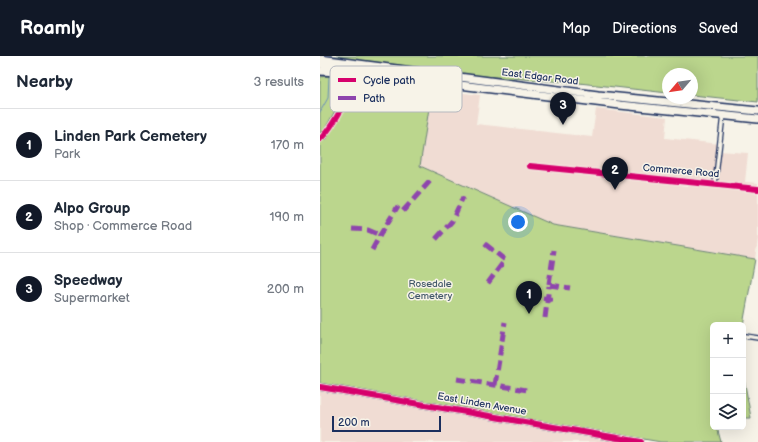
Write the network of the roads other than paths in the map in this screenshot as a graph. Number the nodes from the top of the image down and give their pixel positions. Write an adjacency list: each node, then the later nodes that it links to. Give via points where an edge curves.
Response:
1 (320, 59): 4 (highway, East Edgar Road)
2 (320, 64): 3 (highway)
3 (338, 66)
4 (374, 66)
5 (320, 71): 6 (highway, East Edgar Road)
6 (330, 72)
7 (462, 77): 9 (highway, East Edgar Road, via 590,94)
8 (462, 85): 11 (highway, East Edgar Road)
9 (758, 111)
10 (339, 112): 13 (street)
11 (723, 115): 12 (highway, East Edgar Road); 15 (street)
12 (758, 119)
13 (320, 139)
14 (530, 166): 15 (street, Commerce Road)
15 (715, 184): 16 (street, Commerce Road)
16 (758, 189)
17 (746, 336): 18 (street)
18 (758, 338)
19 (320, 387): 20 (street, East Linden Avenue)
20 (641, 442)

